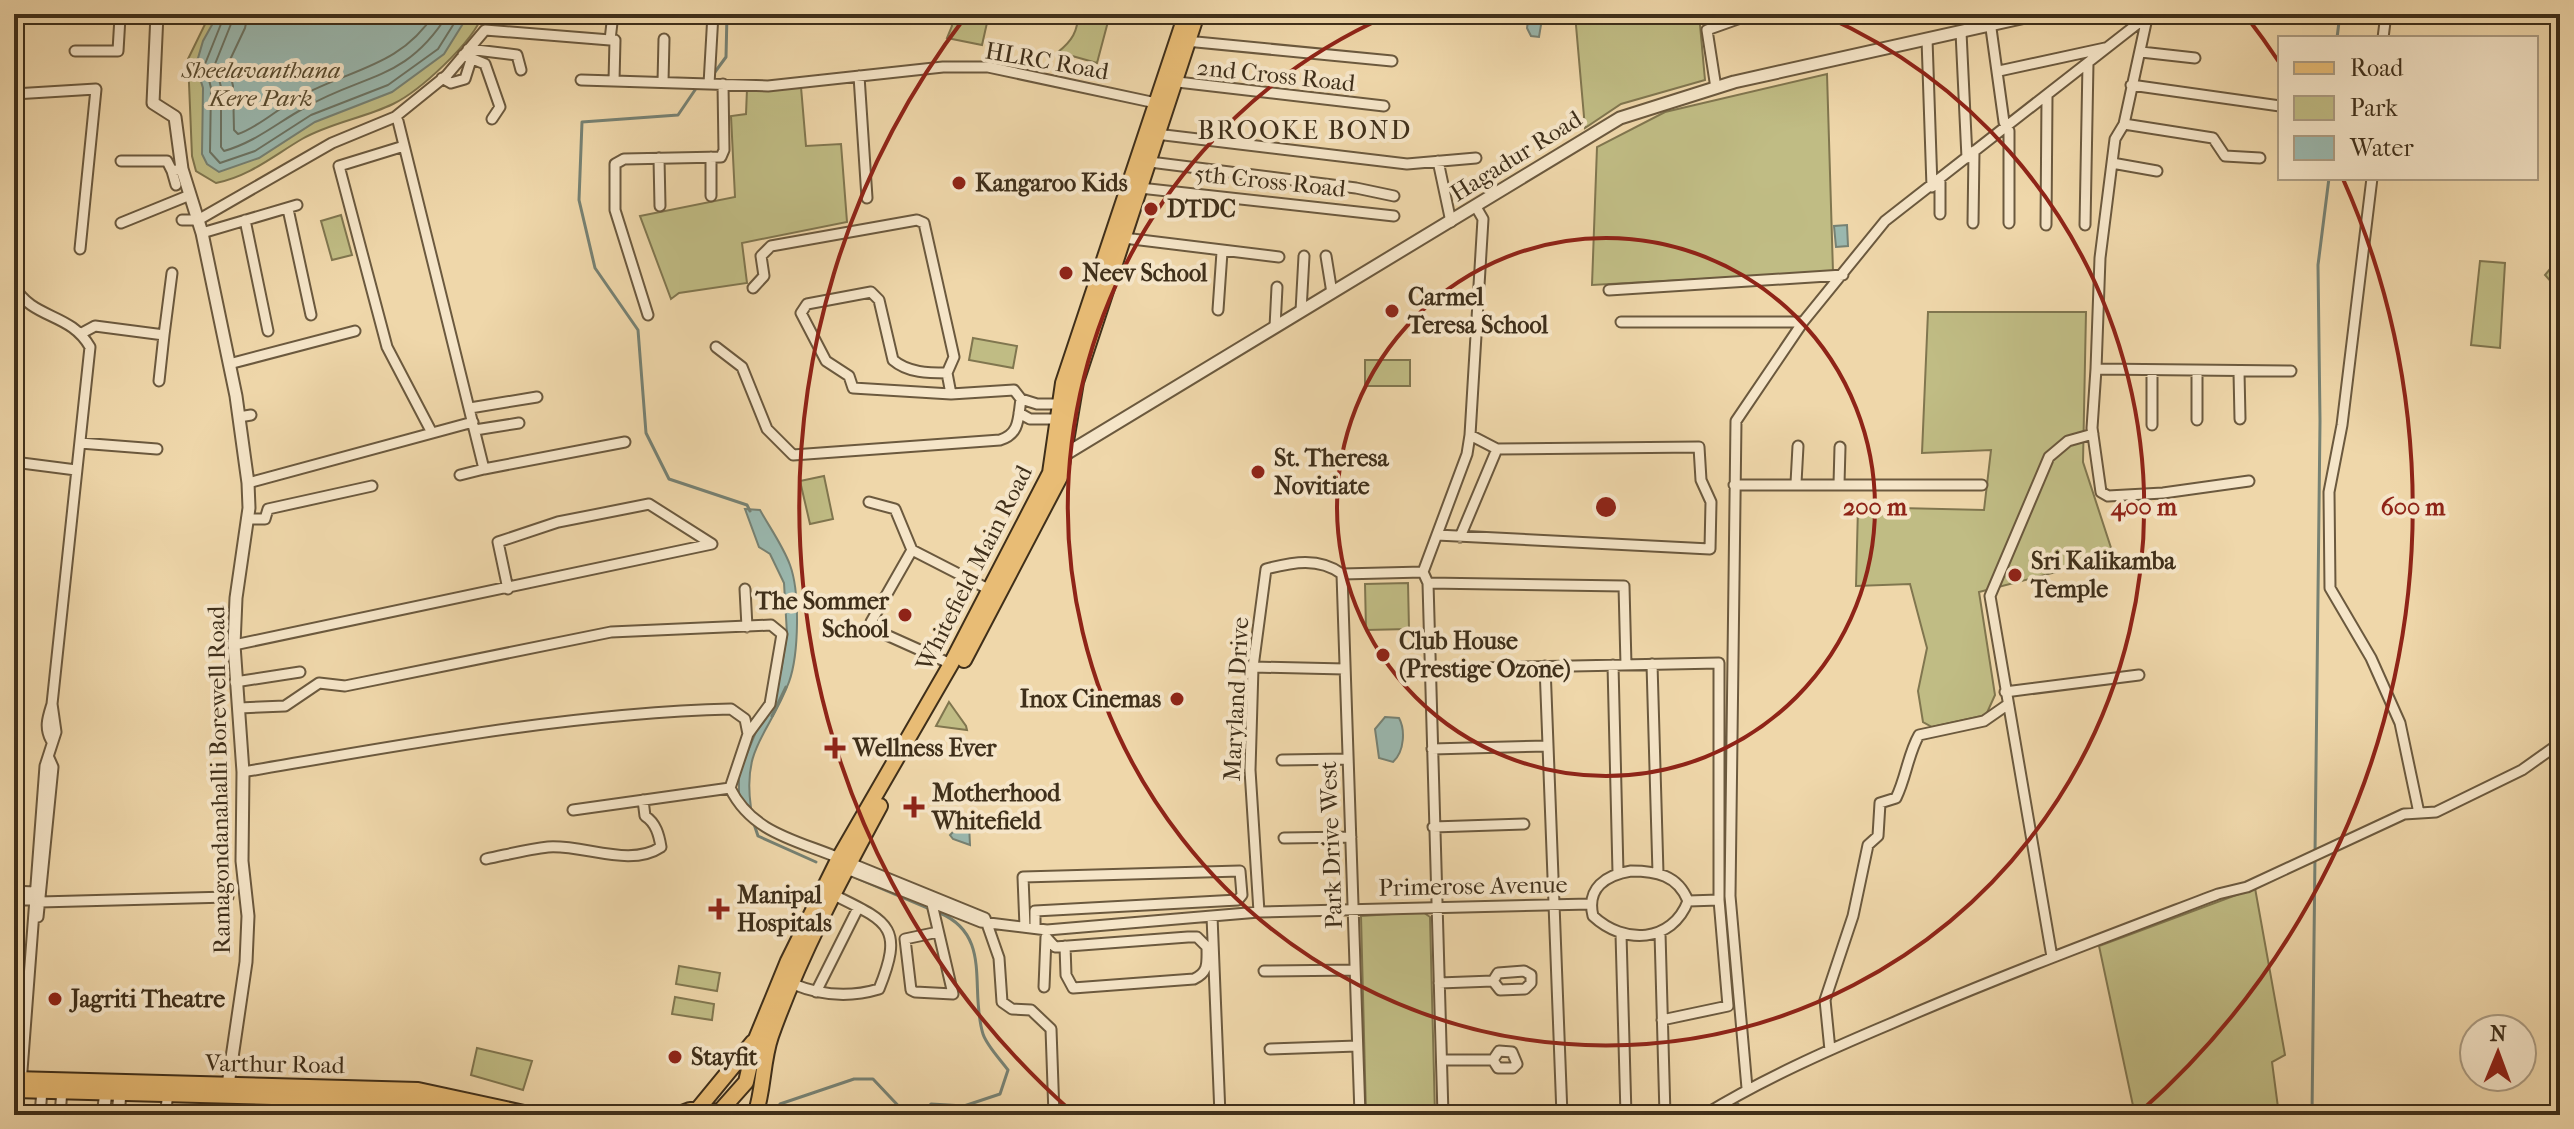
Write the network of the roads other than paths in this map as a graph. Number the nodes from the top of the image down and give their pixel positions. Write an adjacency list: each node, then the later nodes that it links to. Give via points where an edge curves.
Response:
1 (88, 14): 19 (street, via 119,17 118,51)
2 (157, 14): 58 (street, Ramagondanahalli Borewell Road, via 153,103 175,117)
3 (613, 14): 16 (street)
4 (713, 14): 33 (street)
5 (1186, 14): 17 (main road, Whitefield Main Road)
6 (1197, 14): 17 (main road, Whitefield Main Road)
7 (1752, 14): 36 (street, via 1707,30)
8 (2039, 14): 11 (street, Hagadur Road)
9 (2386, 14): 13 (street)
10 (2149, 16): 18 (street); 20 (street)
11 (1990, 20): 12 (street, Hagadur Road); 26 (street)
12 (1961, 32): 15 (street, Hagadur Road); 49 (street)
13 (2383, 36)
14 (664, 39): 32 (street)
15 (1927, 39): 36 (street, Hagadur Road); 62 (street)
16 (610, 40): 21 (street, via 492,29 485,30); 30 (street, via 615,40)
17 (1183, 41): 23 (street); 31 (main road, Whitefield Main Road)
18 (2105, 48): 24 (street); 26 (street)
19 (75, 51)
20 (2141, 52): 22 (street); 35 (street)
21 (467, 55): 25 (street, via 517,55); 28 (street); 28 (street, via 465,79 451,83); 44 (street, via 485,64 500,107)
22 (2195, 58)
23 (1392, 61)
24 (2088, 63): 38 (street); 79 (street)
25 (521, 70)
26 (1999, 71): 46 (street)
27 (859, 76): 34 (street, HLRC Road, via 768,86); 40 (street, HLRC Road, via 988,67); 67 (street)
28 (442, 78): 43 (street)
29 (581, 80): 30 (street, HLRC Road)
30 (614, 81): 32 (street, HLRC Road)
31 (1170, 81): 40 (main road, Whitefield Main Road); 41 (street, 2nd Cross Road); 47 (main road, Whitefield Main Road)
32 (663, 82): 33 (street, HLRC Road)
33 (709, 84): 34 (street, HLRC Road)
34 (723, 84): 50 (street, via 724,150 721,157)
35 (2131, 85): 42 (street); 45 (street)
36 (1716, 88): 69 (street, Hagadur Road, via 1620,118)
37 (14, 94): 82 (street, via 96,89)
38 (2047, 97): 46 (street); 78 (street)
39 (394, 102): 43 (street)
40 (1156, 103): 118 (main road, Whitefield Main Road)
41 (1384, 106)
42 (2278, 106)
43 (396, 119): 48 (street); 72 (street, via 332,143)
44 (492, 119)
45 (2124, 124): 53 (street, via 2213,138 2225,156); 57 (street, via 2115,139)
46 (2007, 126): 49 (street); 77 (street)
47 (1156, 134): 55 (street, via 1393,163); 56 (main road, Whitefield Main Road)
48 (404, 146): 117 (street); 125 (street, via 339,166 387,347)
49 (1970, 154): 60 (street); 76 (street)
50 (711, 157): 51 (street); 65 (street)
51 (659, 158): 68 (street); 97 (street, via 615,164 615,210)
52 (1476, 158): 55 (street)
53 (2260, 158)
54 (121, 161): 58 (street, via 167,161)
55 (1438, 161): 74 (street)
56 (1150, 162): 63 (main road, Whitefield Main Road); 66 (street)
57 (2112, 163): 59 (street); 107 (street, via 2100,258)
58 (177, 170): 64 (street, Ramagondanahalli Borewell Road)
59 (2157, 171)
60 (1940, 179): 62 (street); 70 (street)
61 (2372, 180): 183 (street, via 2329,492 2330,588 2371,658 2400,723)
62 (1932, 187): 88 (street, via 1885,221)
63 (1140, 188): 71 (street, 5th Cross Road); 81 (main road, Whitefield Main Road)
64 (182, 189): 72 (street, Ramagondanahalli Borewell Road); 75 (street)
65 (711, 196)
66 (1394, 196)
67 (867, 198)
68 (660, 206)
69 (1476, 207): 74 (street, Hagadur Road); 127 (street, via 1483,219)
70 (1940, 214)
71 (1394, 216)
72 (189, 219): 80 (street, Ramagondanahalli Borewell Road)
73 (245, 220): 80 (street); 96 (street, via 293,207); 101 (street)
74 (1451, 222): 93 (street, Hagadur Road)
75 (121, 223)
76 (1973, 223)
77 (2009, 223)
78 (2046, 225)
79 (2085, 225)
80 (202, 233): 106 (street, Ramagondanahalli Borewell Road)
81 (1124, 238): 83 (street); 134 (main road, Whitefield Main Road, via 1076,382)
82 (80, 249)
83 (1222, 252): 86 (street); 94 (street)
84 (1304, 256): 95 (street)
85 (1326, 256): 93 (street)
86 (1279, 257)
87 (172, 273): 104 (street)
88 (1843, 275): 92 (street); 99 (street)
89 (14, 286): 103 (street, via 23,302)
90 (1277, 287): 100 (street)
91 (753, 288): 112 (street, via 764,276 761,256 771,246 917,220 928,229 954,357)
92 (1609, 290)
93 (1332, 293): 95 (street, Hagadur Road)
94 (1218, 310)
95 (1301, 311): 100 (street, Hagadur Road)
96 (311, 315)
97 (648, 315)
98 (1621, 322): 99 (street)
99 (1803, 322): 143 (street, via 1736,421)
100 (1275, 327): 134 (street, Hagadur Road)
101 (268, 331)
102 (355, 331): 106 (street)
103 (82, 333): 104 (street, via 95,326); 129 (street, via 90,347)
104 (164, 335): 113 (street)
105 (716, 347): 119 (street, via 742,367 767,429 793,455 1000,440 1017,428)
106 (229, 364): 140 (street, Ramagondanahalli Borewell Road, via 245,416)
107 (2096, 369): 109 (street); 126 (street)
108 (2291, 371): 111 (street)
109 (2152, 372): 110 (street); 123 (street)
110 (2197, 372): 111 (street); 121 (street)
111 (2239, 372): 120 (street)
112 (947, 373): 114 (street); 114 (street, via 928,373 893,360 879,300 871,292 807,304 801,313 826,361 849,376 853,388)
113 (159, 381)
114 (951, 394): 116 (street, via 1014,390)
115 (537, 397): 117 (street)
116 (1021, 399): 118 (street); 119 (street)
117 (470, 408): 124 (street)
118 (1058, 412): 119 (street, via 1030,419); 134 (main road, Whitefield Main Road)
119 (1019, 413)
120 (2240, 419)
121 (2197, 420)
122 (519, 423): 124 (street)
123 (2152, 425)
124 (474, 426): 125 (street); 136 (street)
125 (431, 431): 140 (street)
126 (2093, 434): 139 (street, via 2101,492 2108,496); 170 (street, via 2068,441 2049,457 1994,582 1990,596)
127 (1470, 435): 133 (street); 148 (street)
128 (625, 442): 136 (street)
129 (80, 443): 132 (street); 137 (street)
130 (1798, 446): 141 (street)
131 (1840, 447): 142 (street)
132 (157, 449)
133 (1497, 449): 149 (street); 149 (street, via 1699,447 1701,480 1711,502 1710,549)
134 (1059, 455): 156 (main road, Whitefield Main Road); 189 (main road, Whitefield Main Road, via 1060,477 1041,516)
135 (14, 462): 137 (street)
136 (484, 469): 138 (street)
137 (76, 470): 195 (street, via 46,732 53,767)
138 (460, 475)
139 (2249, 481)
140 (248, 483): 147 (street, Ramagondanahalli Borewell Road)
141 (1796, 483): 142 (street); 143 (street)
142 (1839, 484): 144 (street)
143 (1734, 485): 232 (street, via 1730,896)
144 (1982, 485)
145 (372, 486): 147 (street, via 268,509 264,519)
146 (869, 502): 150 (street, via 895,509)
147 (247, 519): 158 (street, Ramagondanahalli Borewell Road)
148 (1437, 535): 149 (street); 151 (street)
149 (1460, 537)
150 (912, 550): 156 (street); 159 (street, via 871,626)
151 (1423, 572): 152 (street); 153 (street)
152 (1342, 574): 164 (street, Maryland Drive, via 1328,564 1292,562 1266,569); 165 (street, Park Drive West)
153 (1428, 583): 162 (street, via 1624,586); 166 (street)
154 (508, 589): 154 (street, via 498,542 558,522 649,504 712,544); 158 (street)
155 (745, 589): 157 (street)
156 (990, 590): 159 (main road, Whitefield Main Road)
157 (747, 627): 172 (street, via 611,632 345,686 319,683 285,706); 173 (street, via 771,625 782,634 770,704)
158 (234, 645): 169 (street, Ramagondanahalli Borewell Road)
159 (951, 664): 189 (main road, Whitefield Main Road)
160 (1652, 664): 162 (street); 191 (street); 197 (street, via 1719,663)
161 (1613, 665): 162 (street); 163 (street); 190 (street)
162 (1626, 665)
163 (1545, 666): 166 (street); 175 (street)
164 (1253, 667): 165 (street); 206 (street, Maryland Drive, via 1250,770)
165 (1345, 669): 177 (street, Park Drive West)
166 (1430, 669): 176 (street)
167 (300, 672): 169 (street)
168 (2139, 675): 170 (street)
169 (235, 682): 172 (street, Ramagondanahalli Borewell Road)
170 (2005, 692): 171 (street)
171 (2007, 705): 215 (street); 227 (street, via 1984,721 1919,735 1896,798 1880,803 1878,836 1868,845 1853,916 1825,1000)
172 (239, 708): 179 (street, Ramagondanahalli Borewell Road)
173 (748, 734): 179 (street, via 745,719 731,709 709,710 422,741); 180 (street)
174 (2560, 743): 183 (street, via 2473,795 2436,812)
175 (1548, 746): 176 (street); 200 (street)
176 (1432, 749): 185 (street)
177 (1348, 759): 178 (street); 186 (street, Park Drive West)
178 (1282, 760)
179 (243, 772): 231 (street, Ramagondanahalli Borewell Road, via 246,962)
180 (730, 788): 181 (street); 189 (street, via 745,814 769,831)
181 (643, 800): 182 (street); 188 (street, via 661,847 652,853 551,847)
182 (573, 810)
183 (2419, 813): 215 (street, via 2404,814 2247,887)
184 (1524, 824): 185 (street)
185 (1433, 827): 202 (street)
186 (1351, 837): 187 (street); 204 (street, Park Drive West)
187 (1284, 838)
188 (486, 859)
189 (845, 864): 193 (main road, Whitefield Main Road); 199 (street); 208 (street); 224 (main road, Whitefield Main Road, via 788,961)
190 (1618, 873): 191 (street); 201 (street, Primerose Avenue, via 1595,889)
191 (1658, 873): 198 (street, via 1683,888)
192 (14, 891): 195 (street)
193 (834, 895): 203 (street); 220 (main road, Whitefield Main Road)
194 (228, 897): 195 (street)
195 (35, 898): 196 (street); 230 (street)
196 (14, 900)
197 (1719, 900): 198 (street); 223 (street, via 1728,1006)
198 (1688, 901): 211 (street, via 1682,917)
199 (932, 904): 208 (street); 210 (street)
200 (1554, 904): 201 (street, Primerose Avenue); 202 (street, Primerose Avenue); 253 (street)
201 (1590, 904): 213 (street, Primerose Avenue, via 1593,916)
202 (1436, 905): 204 (street, Primerose Avenue); 219 (street)
203 (858, 908): 222 (street); 222 (street, via 883,921 892,936 879,989 860,995)
204 (1353, 908): 206 (street, Primerose Avenue); 216 (street, Park Drive West)
205 (1030, 911): 205 (street, via 1023,877 1240,871 1238,900); 209 (street)
206 (1259, 912): 207 (street, Primerose Avenue)
207 (1212, 916): 212 (street, Primerose Avenue); 250 (street)
208 (988, 923): 209 (street); 249 (street, via 999,958 1002,1002 1012,1009 1031,1010 1051,1029)
209 (1030, 928): 212 (street)
210 (938, 932): 210 (street, via 953,994 915,992 905,939)
211 (1660, 933): 213 (street); 223 (street)
212 (1047, 934): 214 (street, via 1055,947); 221 (street)
213 (1621, 934): 254 (street)
214 (1065, 946): 214 (street, via 1197,937 1207,947 1207,968 1194,979 1073,988 1066,975)
215 (2052, 957): 227 (street)
216 (1355, 970): 217 (street); 225 (street, Park Drive West)
217 (1264, 971)
218 (1493, 981): 219 (street)
219 (1439, 983): 228 (street)
220 (793, 984): 222 (street); 248 (main road, Whitefield Main Road, via 770,1039)
221 (1044, 987)
222 (816, 992)
223 (1662, 1020): 255 (street)
224 (756, 1039): 238 (main road); 238 (main road, Whitefield Main Road, via 746,1082)
225 (1357, 1046): 226 (street); 251 (street, Park Drive West)
226 (1270, 1049)
227 (1830, 1050): 232 (street)
228 (1442, 1060): 229 (street); 252 (street)
229 (1493, 1060)
230 (20, 1085): 231 (main road, Varthur Road); 233 (main road, Varthur Road)
231 (228, 1085): 246 (main road, Varthur Road, via 418,1090)
232 (1747, 1088): 256 (street)
233 (42, 1090): 234 (main road, Varthur Road); 239 (street)
234 (62, 1090): 235 (main road, Varthur Road); 240 (street)
235 (113, 1093): 236 (main road, Varthur Road); 241 (street); 242 (street)
236 (168, 1094): 237 (main road, Varthur Road); 243 (street)
237 (364, 1100): 244 (street); 245 (main road, Varthur Road, via 417,1101)
238 (716, 1112): 247 (main road)
239 (40, 1115)
240 (60, 1115)
241 (103, 1115)
242 (118, 1115)
243 (165, 1115)
244 (361, 1115)
245 (487, 1115)
246 (533, 1115)
247 (677, 1115)
248 (755, 1115)
249 (1054, 1115)
250 (1220, 1115)
251 (1360, 1115)
252 (1443, 1115)
253 (1562, 1115)
254 (1626, 1115)
255 (1665, 1115)
256 (1704, 1115)

